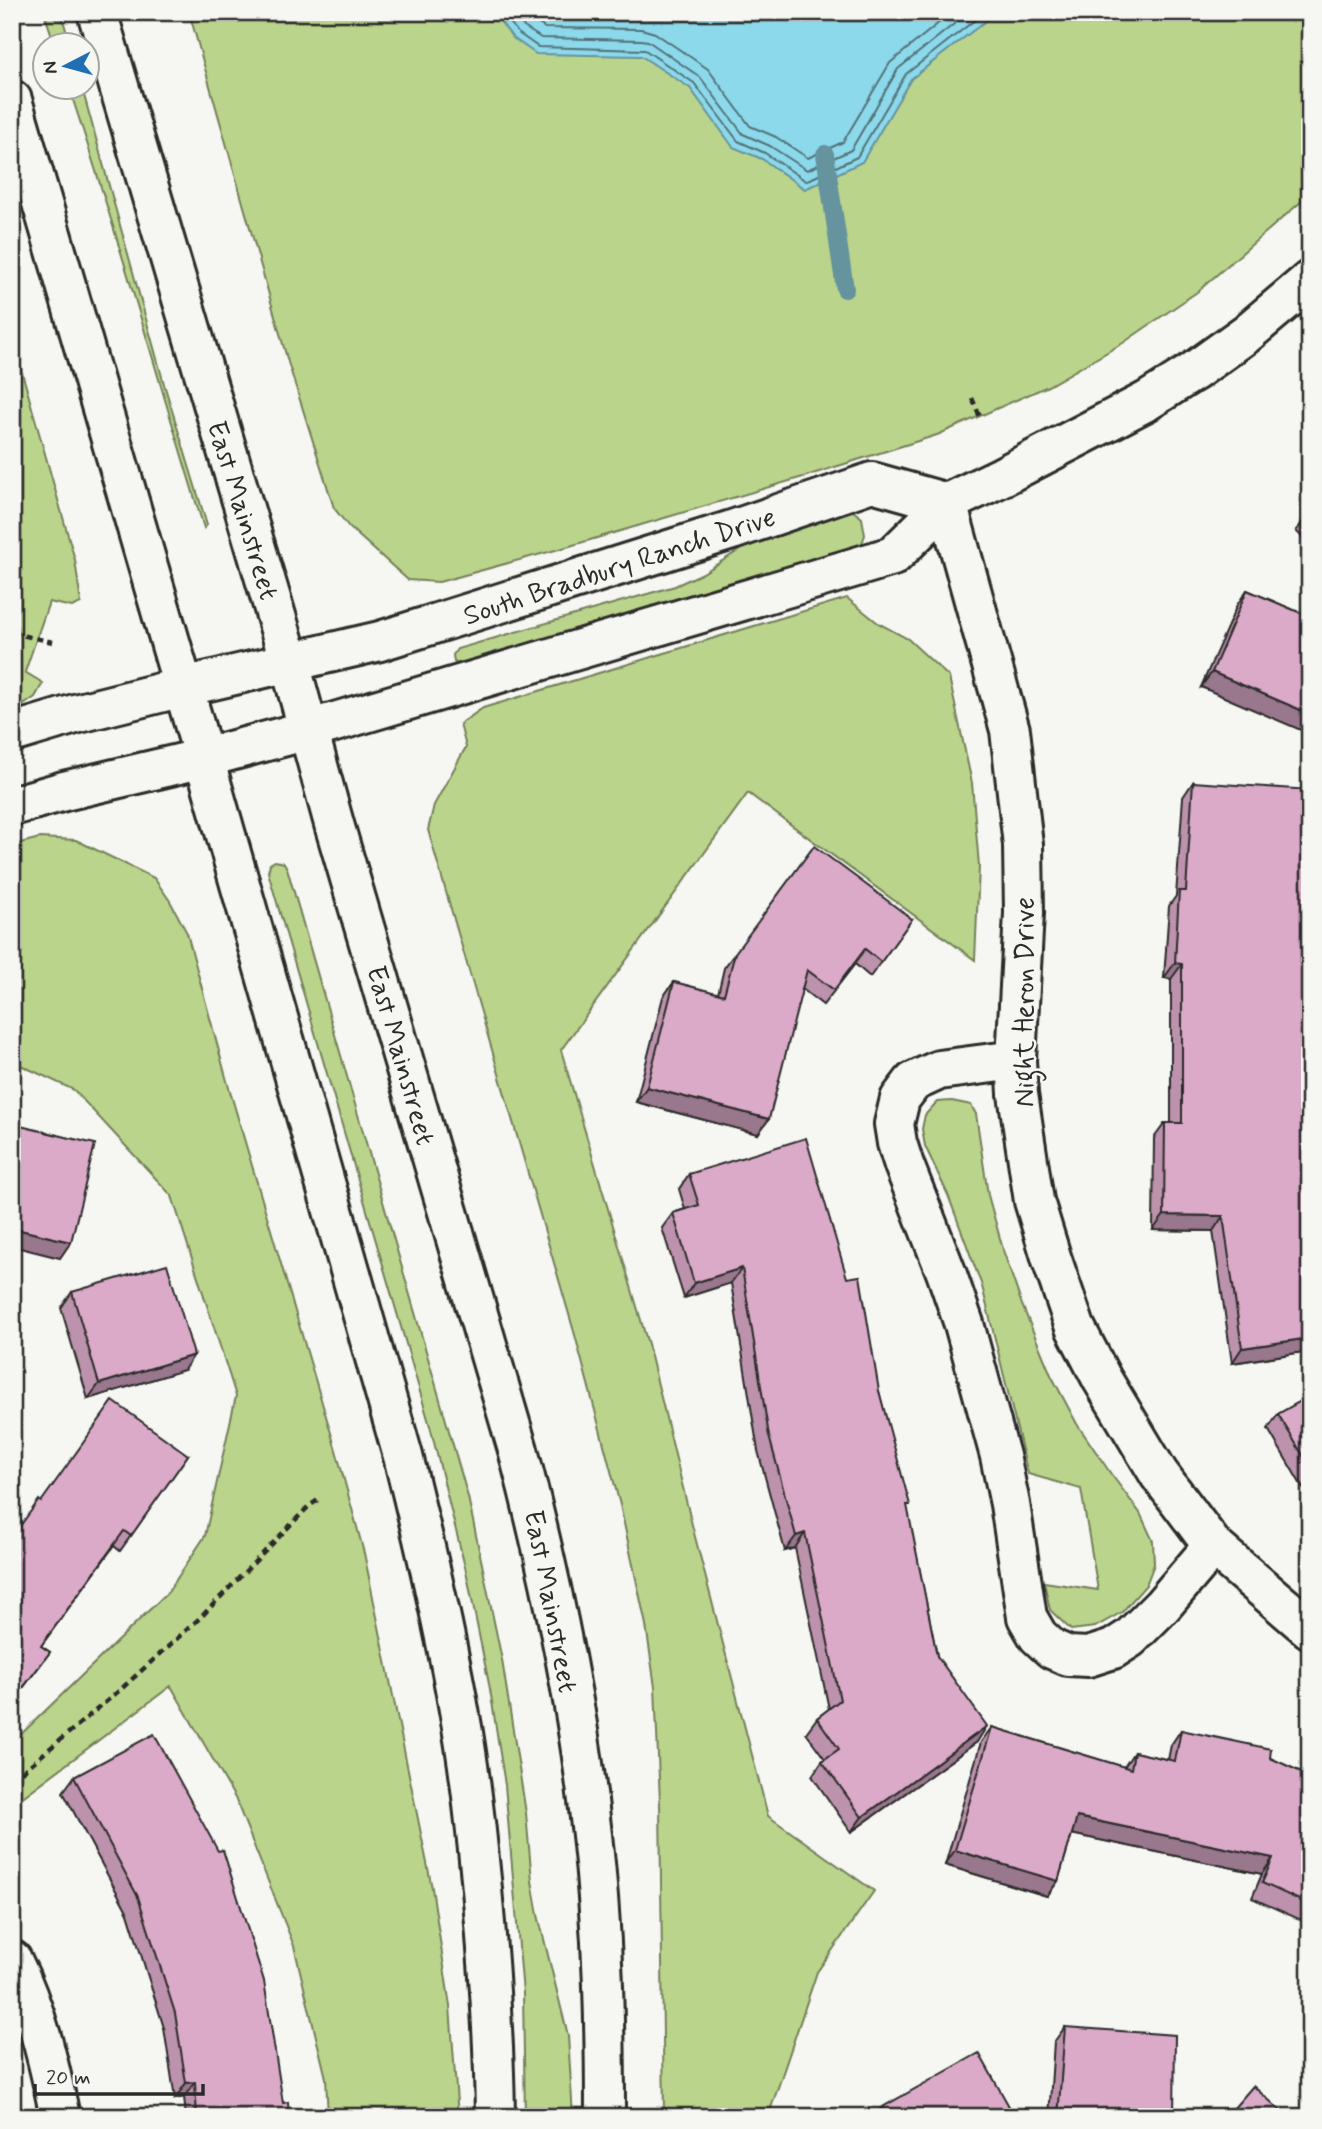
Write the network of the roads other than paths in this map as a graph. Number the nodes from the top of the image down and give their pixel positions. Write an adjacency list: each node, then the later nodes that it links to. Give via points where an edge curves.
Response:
1 (97, 12): 5 (street, East Mainstreet)
2 (12, 100): 6 (street)
3 (1310, 281): 4 (street, via 1193,372)
4 (947, 503): 5 (street, South Bradbury Ranch Drive, via 872,482 412,631); 7 (street, via 893,556); 11 (street, Night Heron Drive, via 1010,730 1023,845)
5 (290, 663): 6 (street, South Bradbury Ranch Drive); 7 (street, East Mainstreet)
6 (183, 687): 8 (street, South Bradbury Ranch Drive); 9 (street)
7 (308, 730): 9 (street); 17 (street, East Mainstreet, via 542,1541 592,1836)
8 (12, 733)
9 (204, 758): 10 (street); 16 (street, via 404,1456 427,1551 472,1793 495,2045)
10 (12, 806)
11 (1017, 1060): 12 (street, Night Heron Drive, via 1034,1201 1074,1327 1159,1474); 12 (street, via 939,1070 913,1082 900,1099 894,1124 904,1165 964,1324 1000,1456 1027,1617 1038,1636 1068,1657 1088,1657 1113,1649 1162,1606)
12 (1213, 1546): 13 (street, Night Heron Drive)
13 (1310, 1629)
14 (12, 1960): 15 (street, via 38,2022)
15 (60, 2117)
16 (495, 2117)
17 (606, 2117)

